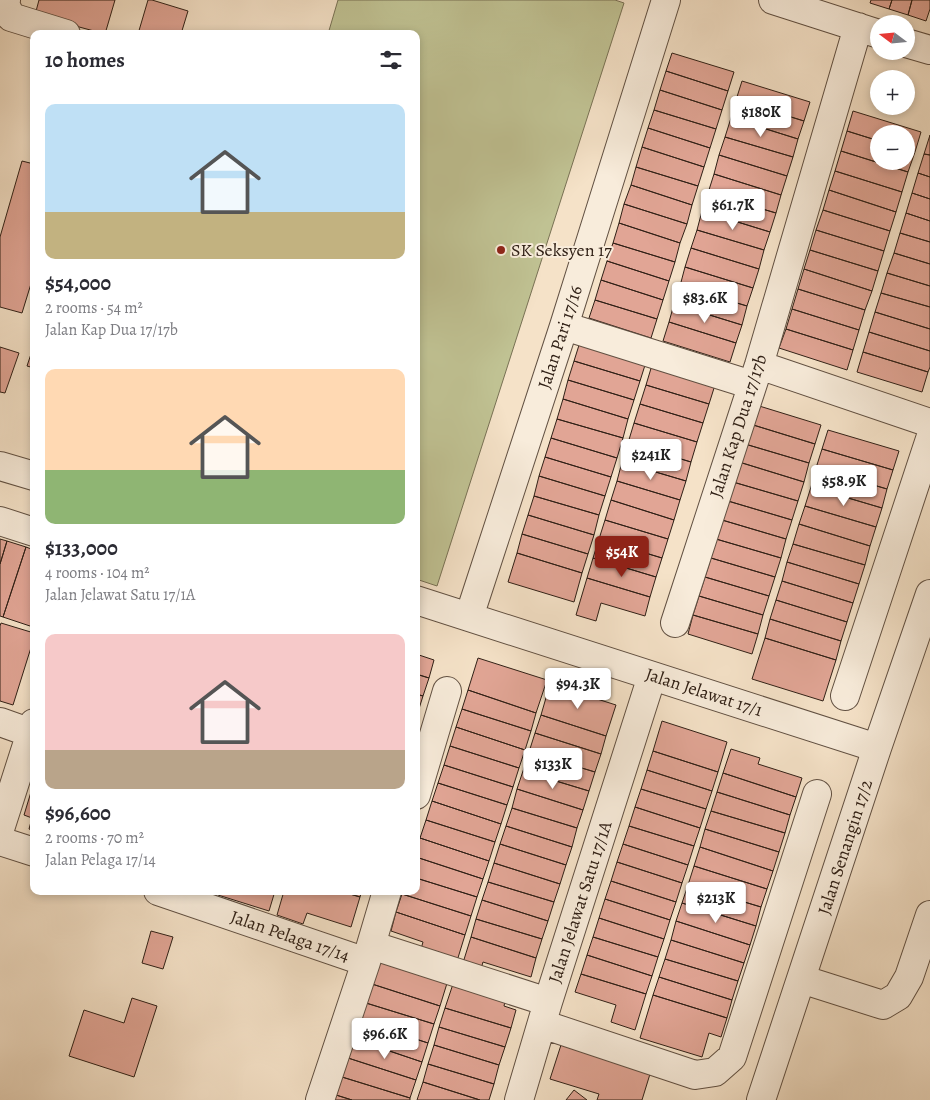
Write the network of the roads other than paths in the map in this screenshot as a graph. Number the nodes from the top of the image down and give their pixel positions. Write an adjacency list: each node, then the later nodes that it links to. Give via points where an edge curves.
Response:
1 (6, 0): 4 (street, via 11,17)
2 (666, 0): 8 (street, Jalan Pari 17/16)
3 (773, 0): 5 (street)
4 (53, 30)
5 (868, 30): 9 (street, Jalan Kap Dua 17/17b)
6 (915, 46): 7 (street)
7 (930, 50)
8 (564, 326): 9 (street); 18 (street, Jalan Pari 17/16)
9 (755, 375): 10 (street); 19 (street, Jalan Kap Dua 17/17b)
10 (930, 423)
11 (930, 439): 22 (street)
12 (0, 466): 13 (street)
13 (30, 475)
14 (0, 521): 15 (street)
15 (30, 531)
16 (930, 594): 26 (street, Jalan Senangin 17/2)
17 (420, 601): 18 (street, Jalan Jelawat 17/1)
18 (469, 617): 20 (street, Jalan Jelawat 17/1)
19 (674, 623)
20 (652, 676): 26 (street, Jalan Jelawat 17/1); 37 (street, Jalan Jelawat Satu 17/1A)
21 (447, 692): 27 (street)
22 (845, 696)
23 (0, 722): 24 (street)
24 (30, 728)
25 (30, 734): 29 (street)
26 (877, 748): 36 (street, Jalan Senangin 17/2)
27 (420, 781)
28 (817, 794): 37 (street, Jalan Pelaga 17/14, via 732,1057 715,1072 695,1075)
29 (0, 829)
30 (0, 841): 31 (street)
31 (30, 851)
32 (178, 895): 35 (street, Jalan Pelaga 17/14)
33 (386, 895): 35 (street)
34 (930, 916): 36 (street, via 909,978 898,996 882,1005)
35 (368, 953): 37 (street, Jalan Pelaga 17/14); 38 (street)
36 (801, 980): 40 (street, Jalan Senangin 17/2)
37 (546, 1013): 39 (street, Jalan Jelawat Satu 17/1A)
38 (320, 1100)
39 (519, 1100)
40 (761, 1100)

